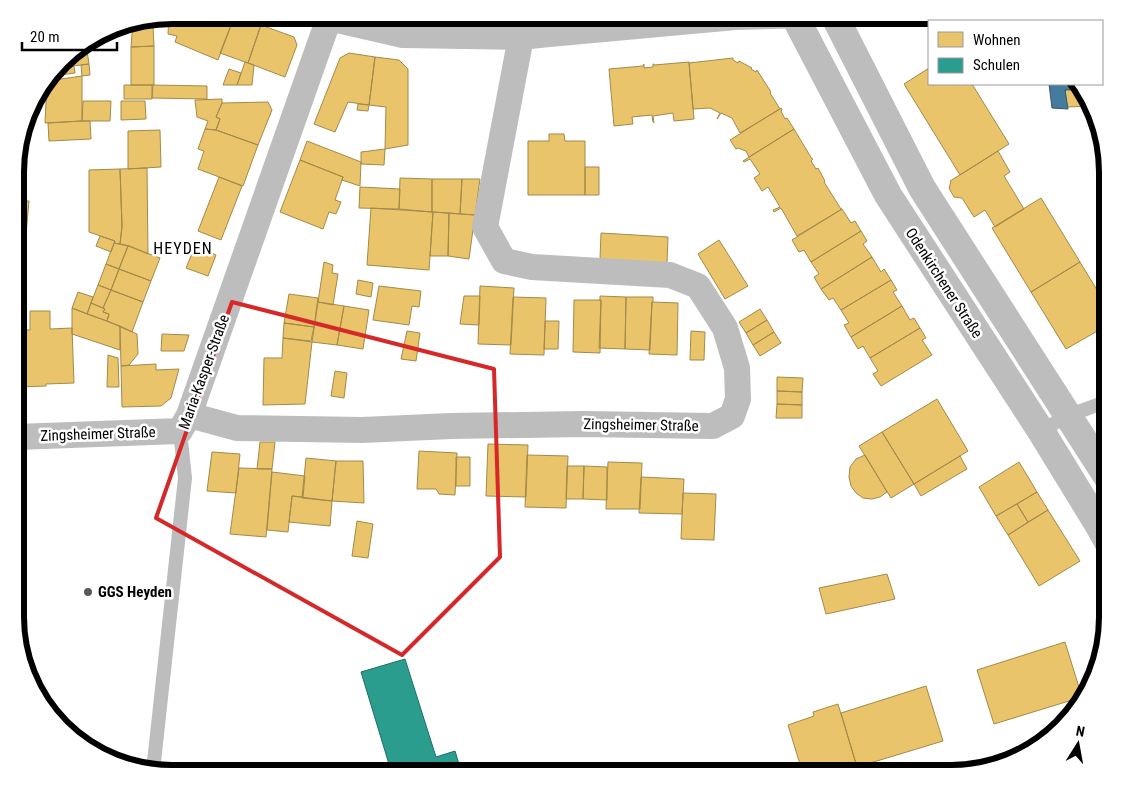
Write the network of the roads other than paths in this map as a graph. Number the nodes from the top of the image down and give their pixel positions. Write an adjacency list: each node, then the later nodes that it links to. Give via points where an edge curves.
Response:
1 (323, 24): 9 (street, Maria-Kasper-Straße)
2 (358, 24): 6 (street, via 403,35)
3 (652, 24): 6 (street)
4 (799, 24): 10 (main road, Odenkirchener Straße, via 888,196)
5 (839, 24): 8 (main road, via 922,188)
6 (521, 37): 9 (street, Zingsheimer Straße, via 486,227 504,260 532,267 670,275 698,286 725,328 737,368 738,399 732,416 713,426 583,424 362,430 237,428)
7 (1099, 404): 8 (lane)
8 (1067, 416): 10 (lane); 12 (main road)
9 (185, 423): 11 (street, Zingsheimer Straße); 14 (lane, Maria-Kasper-Straße, via 184,478)
10 (1040, 431): 13 (main road, Odenkirchener Straße)
11 (24, 436)
12 (1099, 464)
13 (1099, 520)
14 (153, 764)

